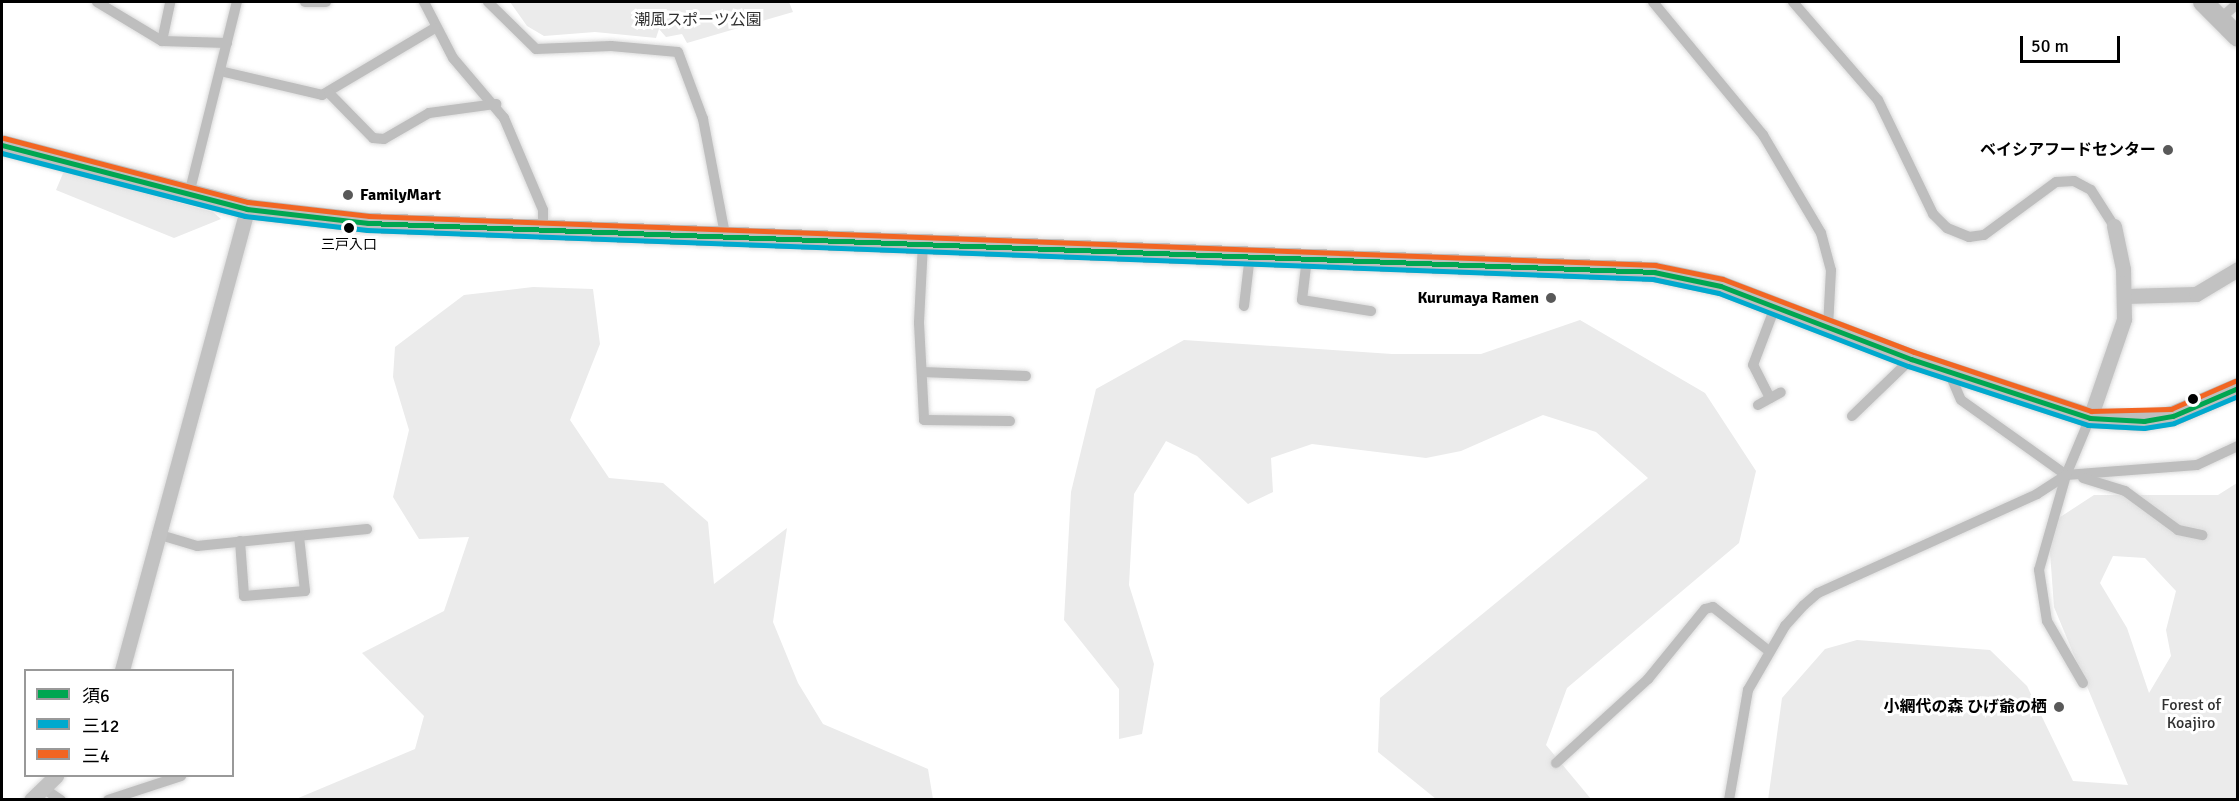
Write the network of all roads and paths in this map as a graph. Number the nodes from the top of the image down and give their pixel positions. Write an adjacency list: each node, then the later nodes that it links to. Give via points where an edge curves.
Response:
1 (97, 2): 15 (street)
2 (170, 2): 15 (street)
3 (237, 2): 16 (street)
4 (305, 2): 5 (street)
5 (326, 2)
6 (424, 2): 13 (street)
7 (488, 2): 25 (street, via 536,49 611,46 678,52 703,119)
8 (1653, 2): 34 (street, via 1763,135 1821,233 1831,270)
9 (1793, 2): 23 (street, via 1878,100 1934,214 1947,228 1969,237 1984,235 2056,182 2074,181 2091,190)
10 (2203, 2): 12 (highway)
11 (2238, 3): 12 (street)
12 (2220, 19): 14 (highway)
13 (435, 28): 18 (street); 19 (street, via 460,67)
14 (2238, 37)
15 (162, 41): 16 (street)
16 (226, 44): 17 (street)
17 (220, 71): 18 (street); 21 (street)
18 (329, 93): 19 (street, via 373,138 384,139 429,113)
19 (496, 104): 24 (street, via 543,210)
20 (2, 145): 21 (highway)
21 (189, 194): 22 (highway)
22 (247, 209): 24 (highway, via 368,223); 49 (street)
23 (2114, 226): 30 (street)
24 (543, 229): 25 (highway)
25 (725, 234): 26 (highway)
26 (923, 243): 27 (highway); 36 (street)
27 (1250, 255): 28 (highway); 31 (street)
28 (1307, 258): 32 (highway, via 1654,272 1721,286); 33 (street, via 1302,300)
29 (2238, 269): 30 (street, via 2196,294)
30 (2125, 296): 44 (street, via 2120,339)
31 (1244, 306)
32 (1775, 307): 34 (highway); 41 (street, via 1753,365)
33 (1371, 311)
34 (1828, 327): 35 (highway)
35 (1911, 359): 37 (highway); 43 (street)
36 (921, 372): 38 (street); 45 (street, via 924,420)
37 (1949, 372): 44 (highway); 47 (street, via 1961,400)
38 (1026, 376)
39 (2238, 388): 44 (highway, via 2201,407 2163,417)
40 (1781, 392): 41 (street)
41 (1770, 398): 42 (street)
42 (1758, 405)
43 (1852, 416)
44 (2090, 418): 47 (street)
45 (1010, 421)
46 (2238, 446): 47 (street, via 2197,465)
47 (2070, 476): 50 (street, via 2125,491 2158,519); 53 (street, via 1818,593); 55 (street, via 2042,547 2040,595 2061,653)
48 (367, 529): 51 (street)
49 (157, 534): 52 (street, via 197,546); 54 (street)
50 (2202, 535)
51 (299, 537): 52 (street); 52 (street, via 305,591 244,596)
52 (240, 541)
53 (1769, 651): 56 (street, via 1713,607 1704,609 1648,679); 63 (street, via 1743,707)
54 (122, 669)
55 (2083, 683)
56 (1556, 763)
57 (55, 777): 59 (street)
58 (178, 777): 62 (street)
59 (44, 789): 60 (street); 61 (street)
60 (31, 800)
61 (62, 800)
62 (108, 800)
63 (1729, 800)

